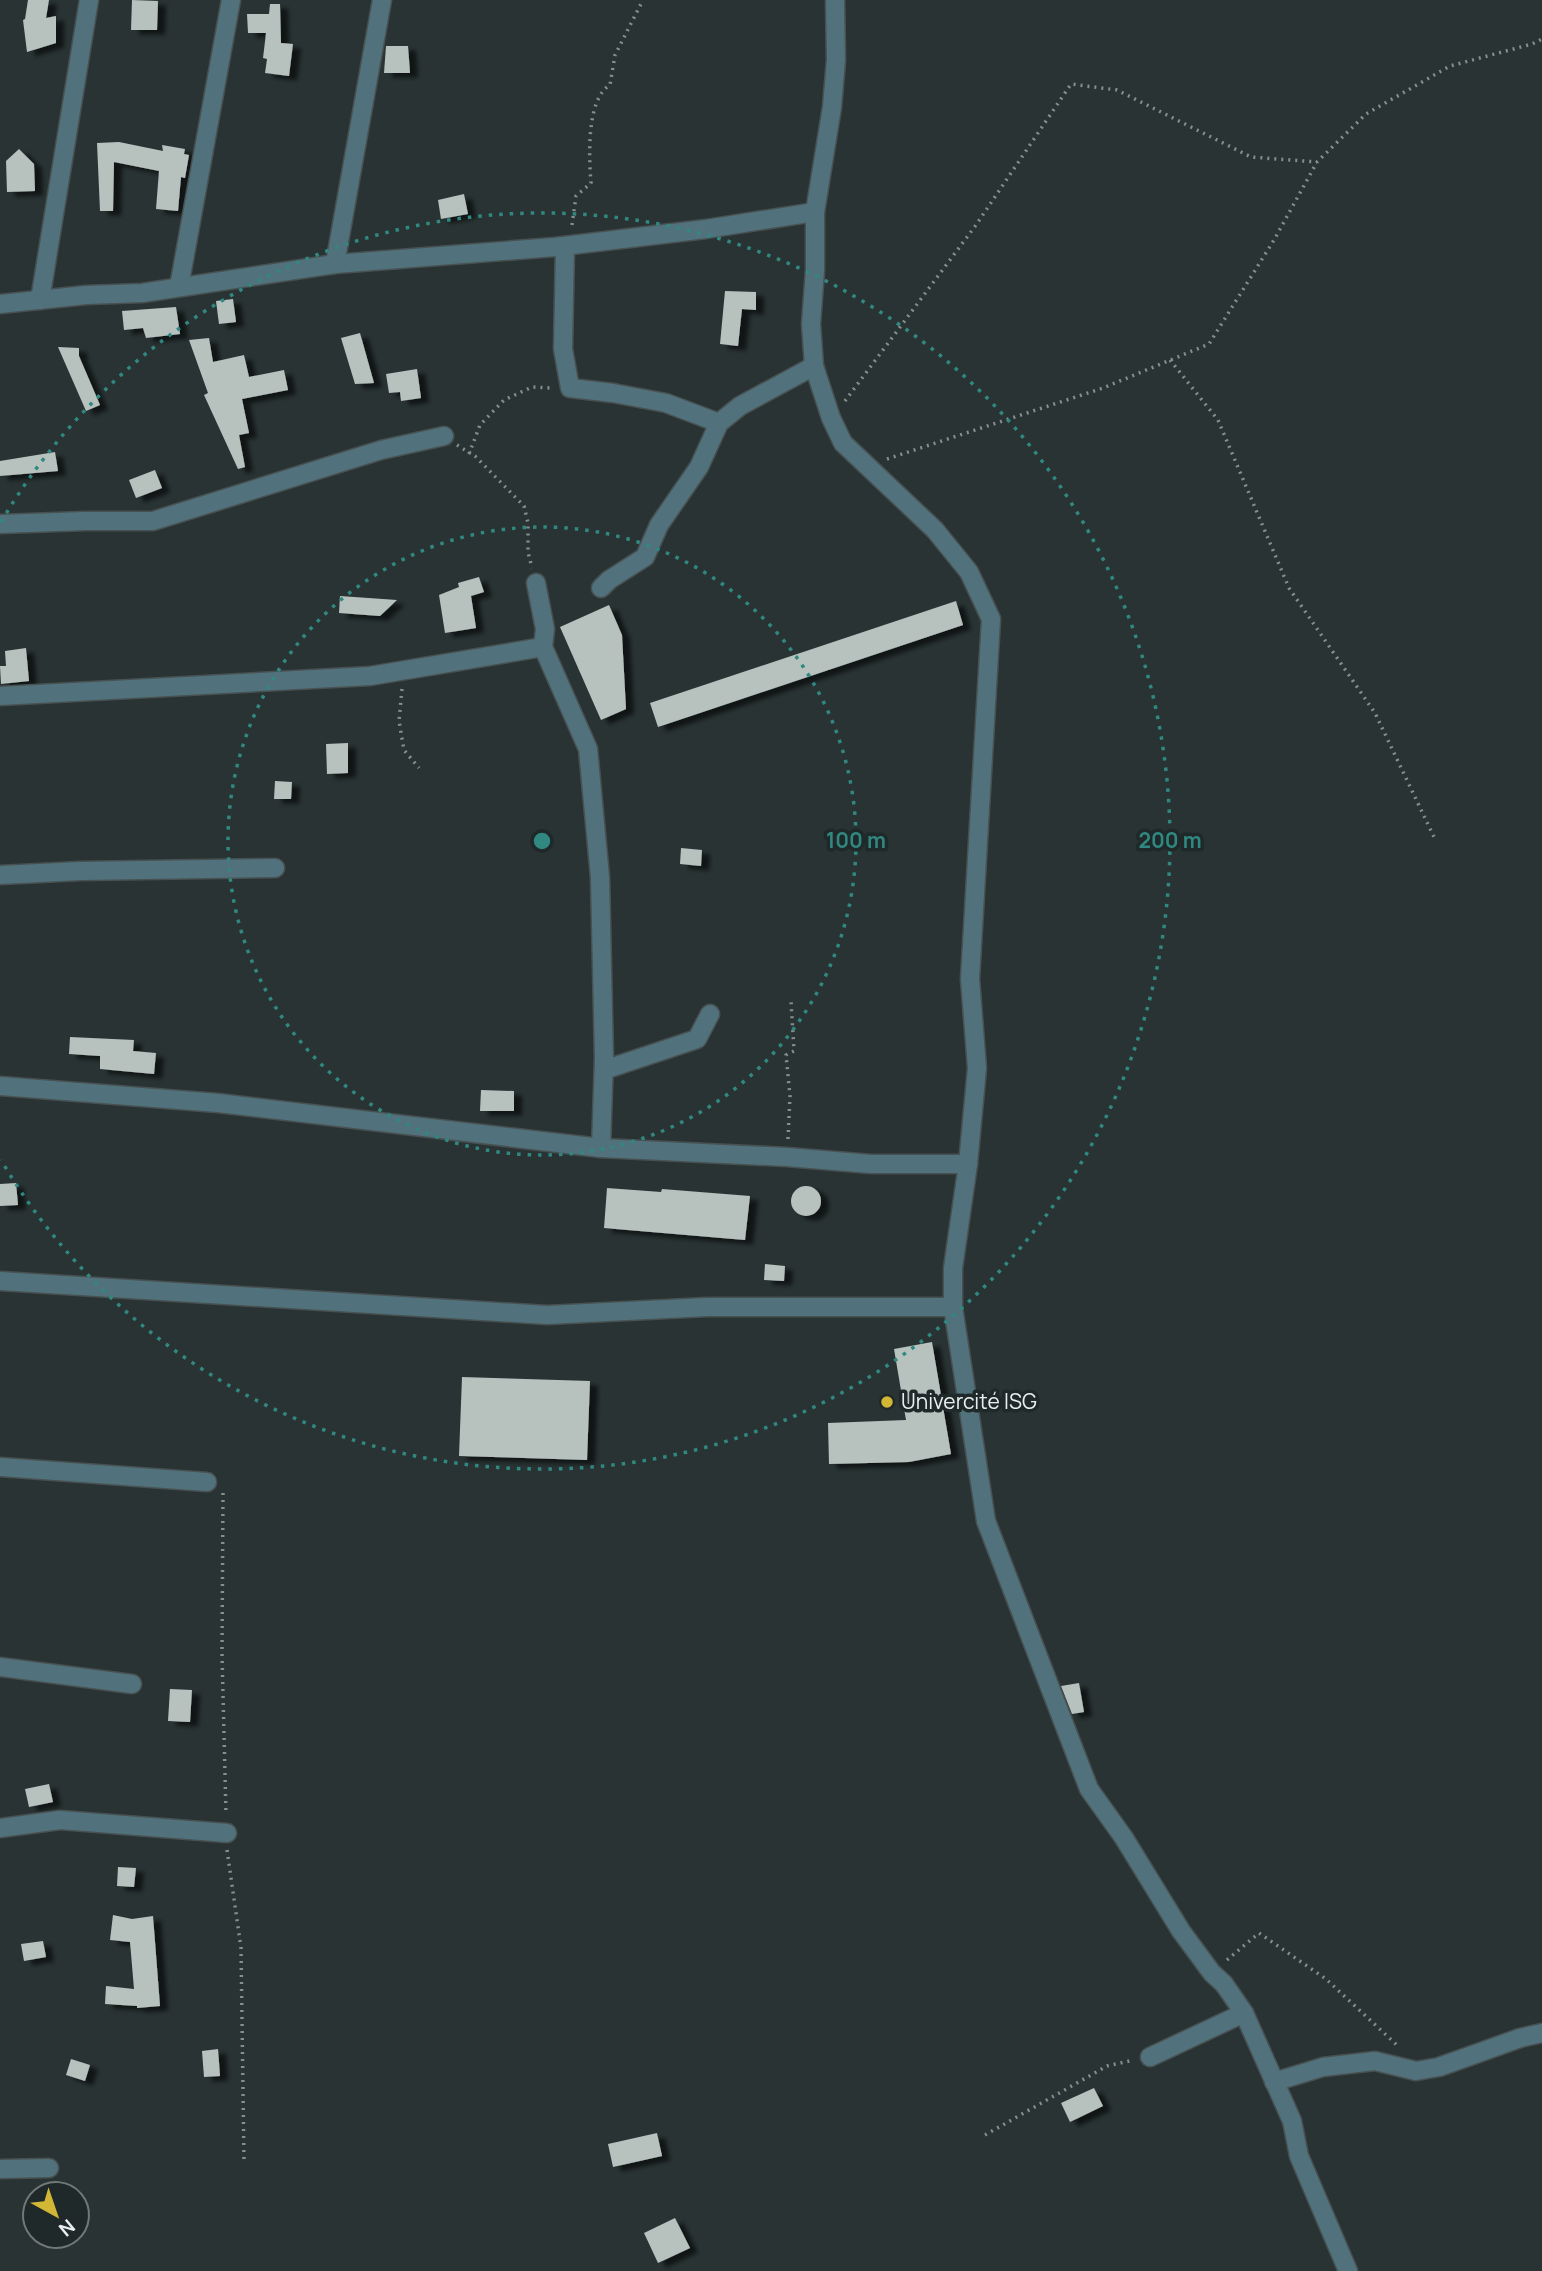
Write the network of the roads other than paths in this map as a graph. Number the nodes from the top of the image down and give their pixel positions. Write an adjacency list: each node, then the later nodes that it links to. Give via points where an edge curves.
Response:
1 (89, 0): 9 (street)
2 (231, 0): 8 (street)
3 (382, 0): 7 (street)
4 (835, 0): 5 (street, via 833,95)
5 (815, 212): 6 (street); 11 (street)
6 (568, 245): 7 (street); 12 (street, via 563,349 570,388 666,403)
7 (335, 264): 8 (street)
8 (179, 287): 9 (street)
9 (40, 300): 10 (street)
10 (0, 304)
11 (814, 366): 12 (street, via 740,406); 25 (street, via 843,443 935,530 969,572 991,619 970,979 977,1068)
12 (719, 424): 16 (street, via 645,557)
13 (444, 436): 14 (street, via 381,450 153,522)
14 (0, 524)
15 (536, 583): 17 (street, via 545,629)
16 (601, 588)
17 (543, 647): 18 (street, via 370,676); 22 (street, via 588,749 600,877)
18 (0, 696)
19 (275, 868): 20 (street)
20 (0, 875)
21 (709, 1014): 22 (street, via 697,1039)
22 (604, 1070): 24 (street)
23 (0, 1086): 24 (street, via 218,1103)
24 (601, 1148): 25 (street, via 871,1164)
25 (968, 1164): 27 (street, via 953,1268)
26 (0, 1281): 27 (street, via 547,1315 707,1307)
27 (953, 1307): 34 (street, via 986,1521 1089,1789 1181,1931)
28 (0, 1467): 29 (street)
29 (207, 1482)
30 (0, 1667): 31 (street)
31 (132, 1684)
32 (0, 1828): 33 (street, via 60,1820)
33 (227, 1833)
34 (1244, 2013): 36 (street); 37 (street)
35 (1542, 2033): 37 (street, via 1438,2067 1416,2071 1375,2061 1323,2067)
36 (1150, 2057)
37 (1274, 2082): 40 (street, via 1292,2122 1299,2156)
38 (49, 2168): 39 (street)
39 (0, 2169)
40 (1348, 2271)

